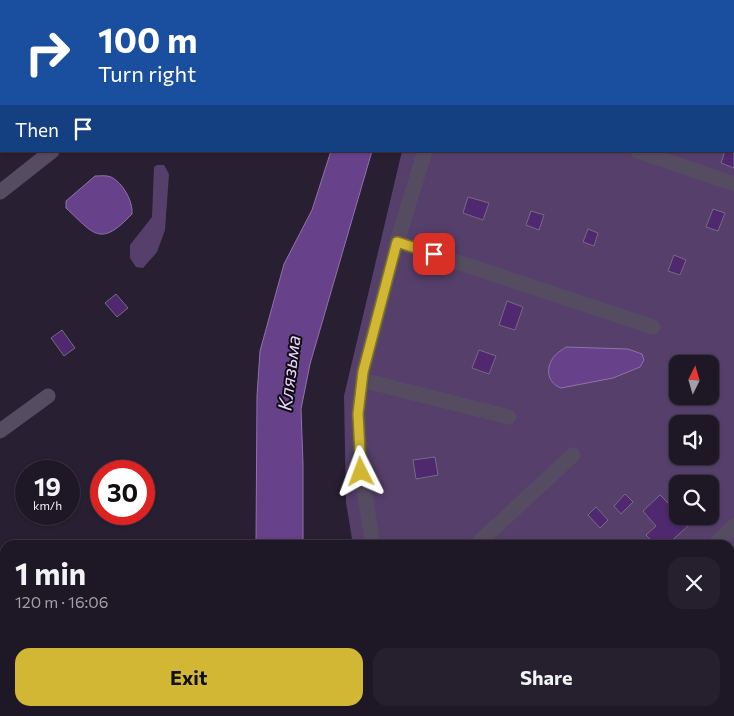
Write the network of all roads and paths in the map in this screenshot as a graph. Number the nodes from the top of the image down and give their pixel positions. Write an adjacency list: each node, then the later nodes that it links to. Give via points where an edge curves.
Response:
1 (51, 152): 5 (street)
2 (425, 152): 6 (street)
3 (641, 152): 4 (street)
4 (734, 184)
5 (0, 192)
6 (397, 242): 7 (street); 8 (street)
7 (653, 327)
8 (362, 380): 10 (street); 14 (street, via 358,414 361,472)
9 (48, 396): 11 (street)
10 (509, 417)
11 (0, 431)
12 (573, 456): 15 (street)
13 (734, 526): 16 (street)
14 (372, 540)
15 (481, 540)
16 (719, 540)

